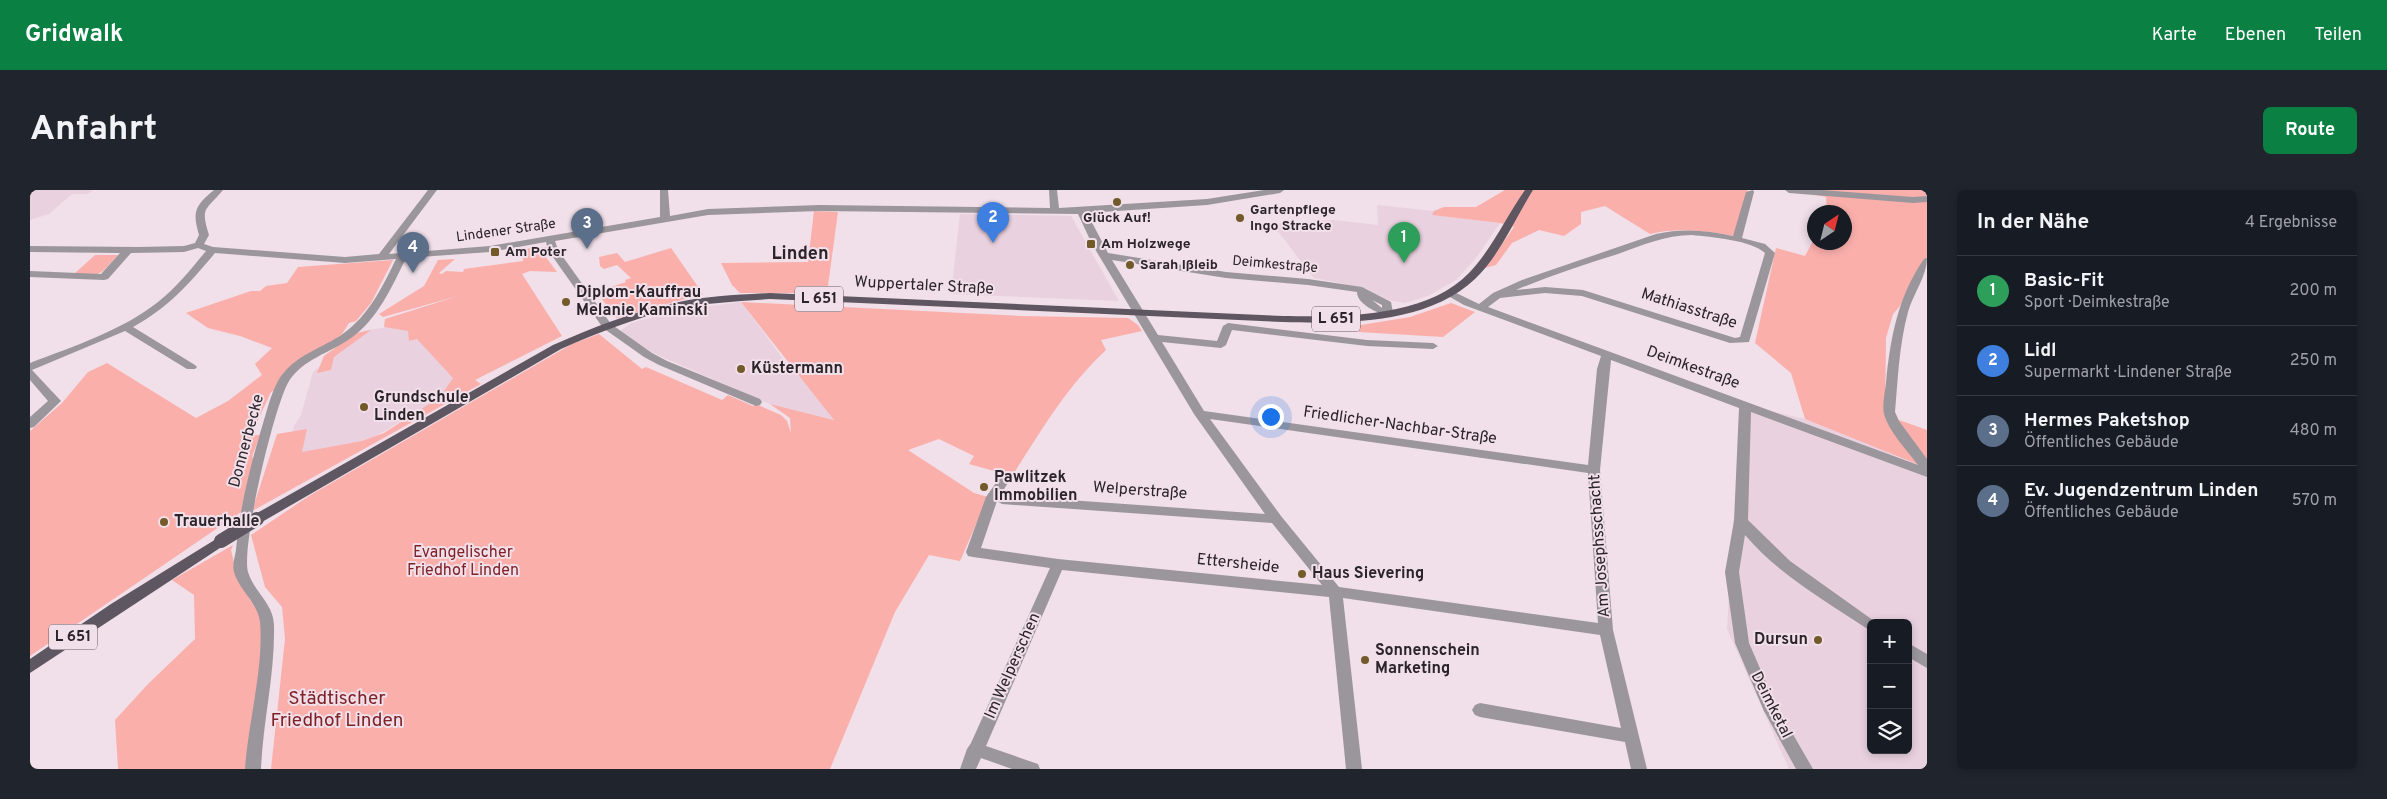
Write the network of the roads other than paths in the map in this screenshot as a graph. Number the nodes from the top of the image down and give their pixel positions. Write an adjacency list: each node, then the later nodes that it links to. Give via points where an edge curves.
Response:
1 (219, 190): 15 (street, via 204,205 198,218 204,235)
2 (433, 190): 21 (street)
3 (664, 190): 12 (street)
4 (1053, 190): 10 (street)
5 (1280, 190): 11 (street, Lindener Straße, via 1213,202)
6 (1529, 190): 24 (main road, Wuppertaler Straße / L 651, via 1472,276)
7 (1789, 190): 9 (street)
8 (1750, 192): 13 (street)
9 (1927, 199)
10 (1055, 211): 11 (street, Lindener Straße); 12 (street, Lindener Straße, via 768,208)
11 (1081, 211): 20 (street)
12 (665, 218): 14 (street, Lindener Straße)
13 (1736, 239): 25 (street, Mathiasstraße, via 1697,233 1664,235 1518,284); 25 (street, Mathiasstraße, via 1764,247 1770,253 1742,342 1583,292 1545,290)
14 (550, 240): 19 (street, Lindener Straße); 30 (street, via 552,250)
15 (199, 245): 17 (street, via 181,249); 18 (street, Lindener Straße)
16 (30, 249): 17 (street)
17 (128, 250): 23 (street, via 104,277)
18 (212, 250): 21 (street, Lindener Straße, via 337,260); 29 (street, via 176,292)
19 (402, 256): 21 (street, Lindener Straße); 58 (street, Donnerbecke, via 378,303 359,325 347,336 301,363 288,376 278,393 264,440 246,519 240,565 267,618 268,642)
20 (1105, 256): 27 (street); 28 (street, Deimkestraße, via 1226,275 1353,289 1365,296 1376,309)
21 (382, 257)
22 (1927, 261): 41 (street, via 1910,294 1900,325 1889,412)
23 (30, 274)
24 (1448, 293): 26 (street, Deimkestraße); 28 (main road, Wuppertaler Straße / L 651)
25 (1497, 295): 26 (street, Mathiasstraße)
26 (1481, 308): 33 (street, Deimkestraße)
27 (1139, 312): 28 (main road, Wuppertaler Straße / L 651, via 1311,320); 30 (main road, Wuppertaler Straße / L 651, via 770,296 692,303); 31 (street)
28 (1388, 313)
29 (124, 326): 34 (street); 35 (street)
30 (607, 326): 37 (street, via 655,359); 54 (main road, Wuppertaler Straße / L 651, bridge, via 557,347 221,540)
31 (1155, 338): 32 (street, via 1221,345 1228,326 1367,343); 39 (street)
32 (1433, 346)
33 (1607, 353): 38 (street, Deimkestraße); 42 (street, Am Josephsschacht)
34 (30, 367)
35 (191, 367)
36 (30, 373): 40 (street, via 55,402)
37 (756, 402)
38 (1745, 404): 43 (street, Deimkestraße); 47 (street, Deimketal)
39 (1200, 414): 42 (street, Friedlicher-Nachbar-Straße); 46 (street)
40 (30, 424)
41 (1927, 468)
42 (1594, 470): 51 (street, Am Josephsschacht)
43 (1927, 473)
44 (1004, 480): 48 (street, Ettersheide, via 992,498 973,552)
45 (1002, 499): 46 (street, Welperstraße)
46 (1276, 519): 49 (street)
47 (1741, 521): 50 (street, via 1782,563); 63 (street, Deimketal, via 1732,572 1742,643 1769,706)
48 (1058, 564): 49 (street, Ettersheide); 57 (street, Im Welperschen)
49 (1335, 592): 51 (street, Ettersheide); 61 (street)
50 (1867, 621)
51 (1606, 630): 56 (street, Am Josephsschacht)
52 (1912, 652): 53 (street)
53 (1927, 662)
54 (30, 667)
55 (1480, 710): 56 (street)
56 (1631, 736): 62 (street, Am Josephsschacht)
57 (975, 749): 59 (street, Im Welperschen); 60 (street)
58 (252, 769)
59 (968, 769)
60 (1032, 769)
61 (1354, 769)
62 (1638, 769)
63 (1805, 769)

